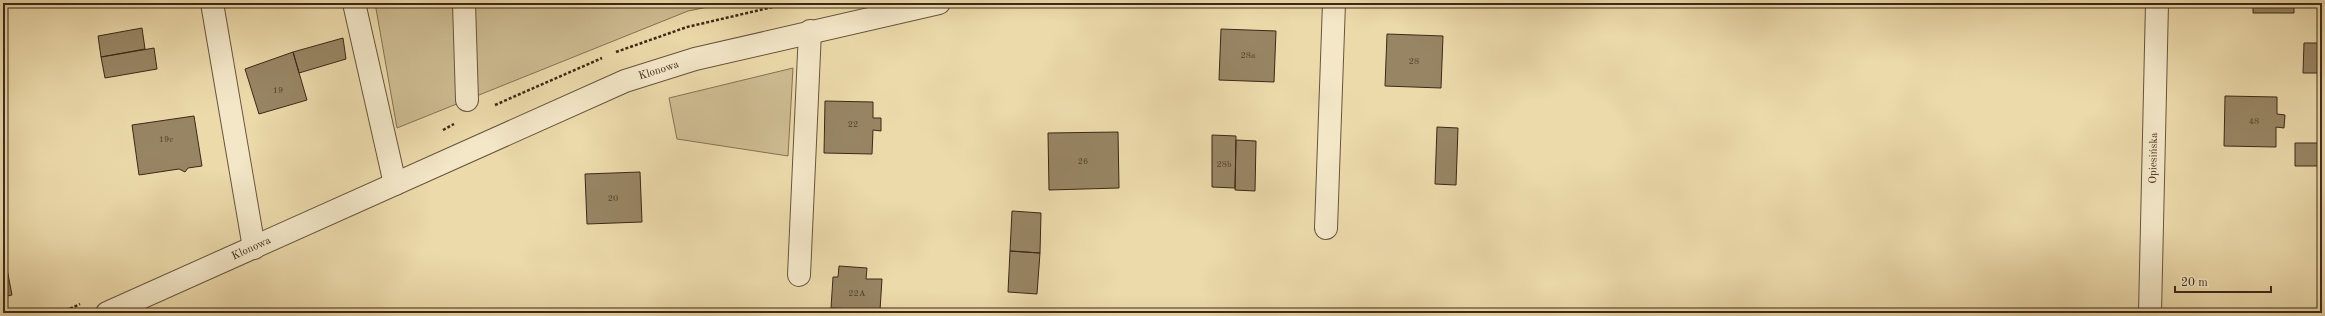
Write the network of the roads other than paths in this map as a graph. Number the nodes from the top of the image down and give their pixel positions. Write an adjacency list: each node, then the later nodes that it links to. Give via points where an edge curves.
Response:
1 (212, 3): 11 (street)
2 (354, 3): 9 (street)
3 (464, 3): 8 (street)
4 (939, 3): 7 (street, Klonowa)
5 (1334, 3): 10 (street)
6 (2157, 3): 14 (street, Opiesińska)
7 (810, 31): 9 (street, Klonowa, via 695,59 625,82); 12 (street)
8 (467, 100)
9 (395, 184): 11 (street, Klonowa)
10 (1326, 228)
11 (254, 248): 13 (street, Klonowa)
12 (799, 275)
13 (107, 313)
14 (2150, 313)

